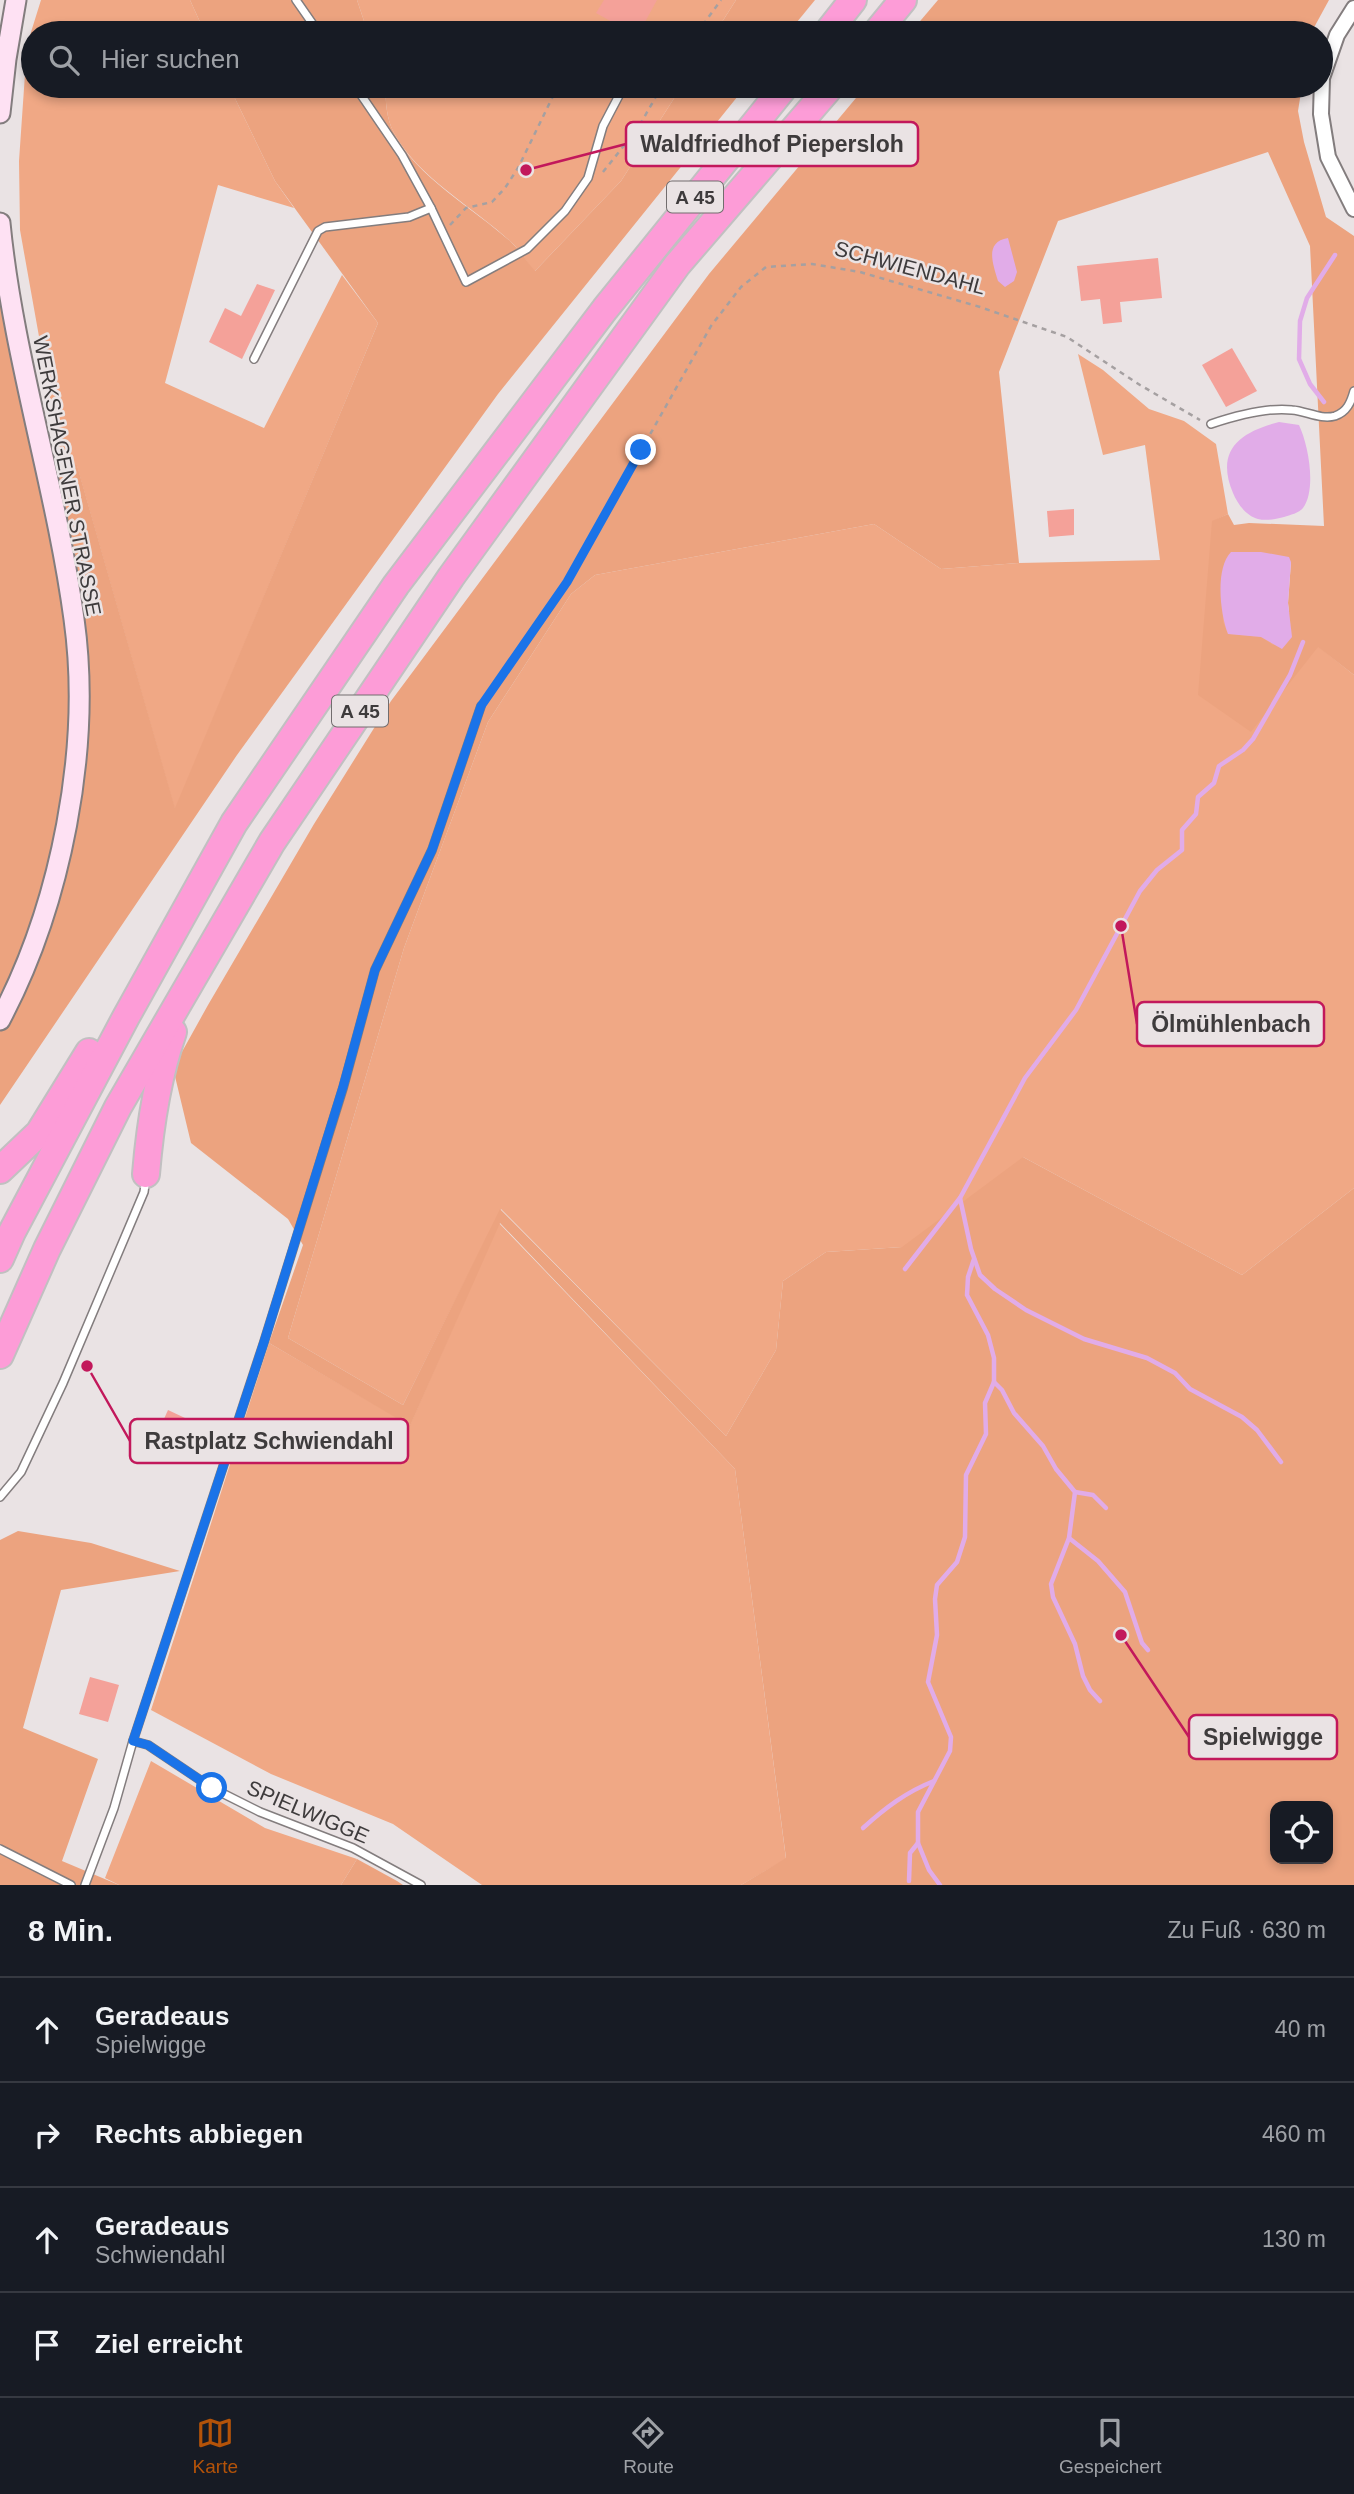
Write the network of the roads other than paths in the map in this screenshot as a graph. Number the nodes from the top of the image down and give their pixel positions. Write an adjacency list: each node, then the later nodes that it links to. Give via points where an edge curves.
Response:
1 (16, 0): 15 (main road)
2 (296, 0): 6 (lane)
3 (853, 0): 7 (highway)
4 (903, 0): 8 (highway)
5 (1354, 8): 9 (street)
6 (311, 21)
7 (836, 21)
8 (886, 21)
9 (1333, 46)
10 (363, 98): 16 (lane)
11 (618, 98): 16 (lane, via 603,126 588,178 565,211 527,249 466,282)
12 (775, 98): 24 (highway, A 45, via 605,309 396,586 234,823)
13 (821, 98): 23 (highway, A 45, via 677,265 451,577 272,842)
14 (1321, 98): 17 (street, via 1328,157)
15 (0, 113)
16 (431, 208): 19 (lane, via 409,217 318,231)
17 (1354, 209)
18 (0, 223): 25 (main road, WERKSHAGENER STRASSE, via 18,345 63,556 78,678 72,793 58,867)
19 (254, 359)
20 (1354, 391): 21 (lane, via 1350,405 1327,418 1291,409 1238,415)
21 (1211, 424)
22 (481, 706): 31 (lane, via 432,850 375,970 264,1342)
23 (196, 972): 27 (highway, via 166,1051 151,1118); 29 (highway, A 45, via 118,1107)
24 (126, 1017): 26 (highway, via 88,1053 39,1133); 28 (highway, A 45)
25 (0, 1020)
26 (0, 1170)
27 (146, 1174): 30 (lane, via 145,1192 63,1383 21,1472)
28 (0, 1259)
29 (0, 1356)
30 (0, 1497)
31 (133, 1741): 34 (lane); 35 (lane, SPIELWIGGE, via 148,1745 212,1788 354,1848)
32 (0, 1849): 33 (lane)
33 (71, 1885)
34 (85, 1885)
35 (421, 1885)

